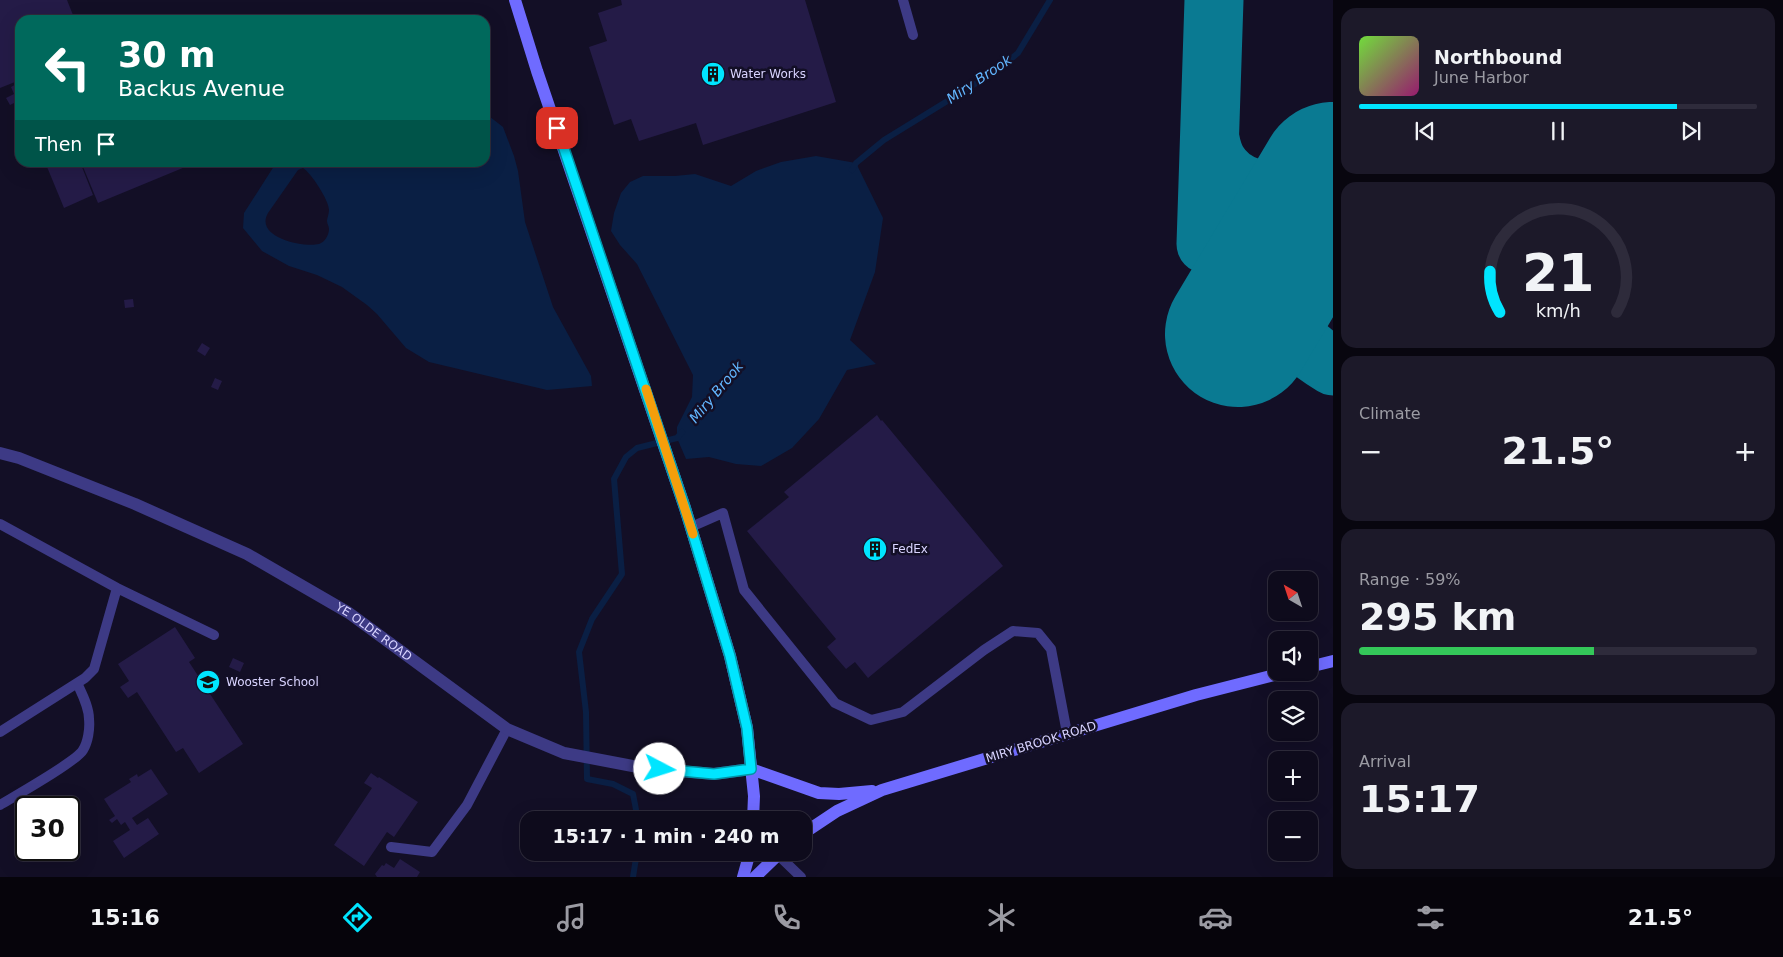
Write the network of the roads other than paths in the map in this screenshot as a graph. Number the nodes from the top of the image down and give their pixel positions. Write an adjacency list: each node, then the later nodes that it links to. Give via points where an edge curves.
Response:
1 (515, 0): 6 (main road)
2 (903, 0): 3 (lane)
3 (914, 35)
4 (0, 453): 13 (street, YE OLDE ROAD, via 135,504 247,554 349,613)
5 (0, 524): 7 (lane)
6 (691, 527): 15 (lane, via 723,514 744,590 836,704 871,720 903,712 1013,631 1038,633 1051,649); 16 (main road, via 730,656 747,728)
7 (117, 588): 8 (lane); 12 (lane, via 94,669)
8 (214, 635)
9 (1333, 661): 10 (main road)
10 (1318, 665)
11 (1268, 677): 15 (main road, MIRY BROOK ROAD)
12 (77, 683): 14 (lane); 18 (lane, via 89,719 83,751)
13 (507, 729): 16 (street, YE OLDE ROAD, via 564,753 643,768 714,774); 21 (lane, via 467,805 432,852)
14 (0, 732)
15 (1067, 733): 17 (main road, MIRY BROOK ROAD)
16 (751, 769): 17 (main road, via 819,793); 19 (main road)
17 (882, 790): 20 (main road, MIRY BROOK ROAD, via 837,811)
18 (0, 806)
19 (753, 811)
20 (812, 828)
21 (391, 847)
22 (747, 861): 25 (main road)
23 (772, 861): 26 (main road)
24 (786, 861): 27 (lane)
25 (743, 877)
26 (755, 877)
27 (801, 877)

